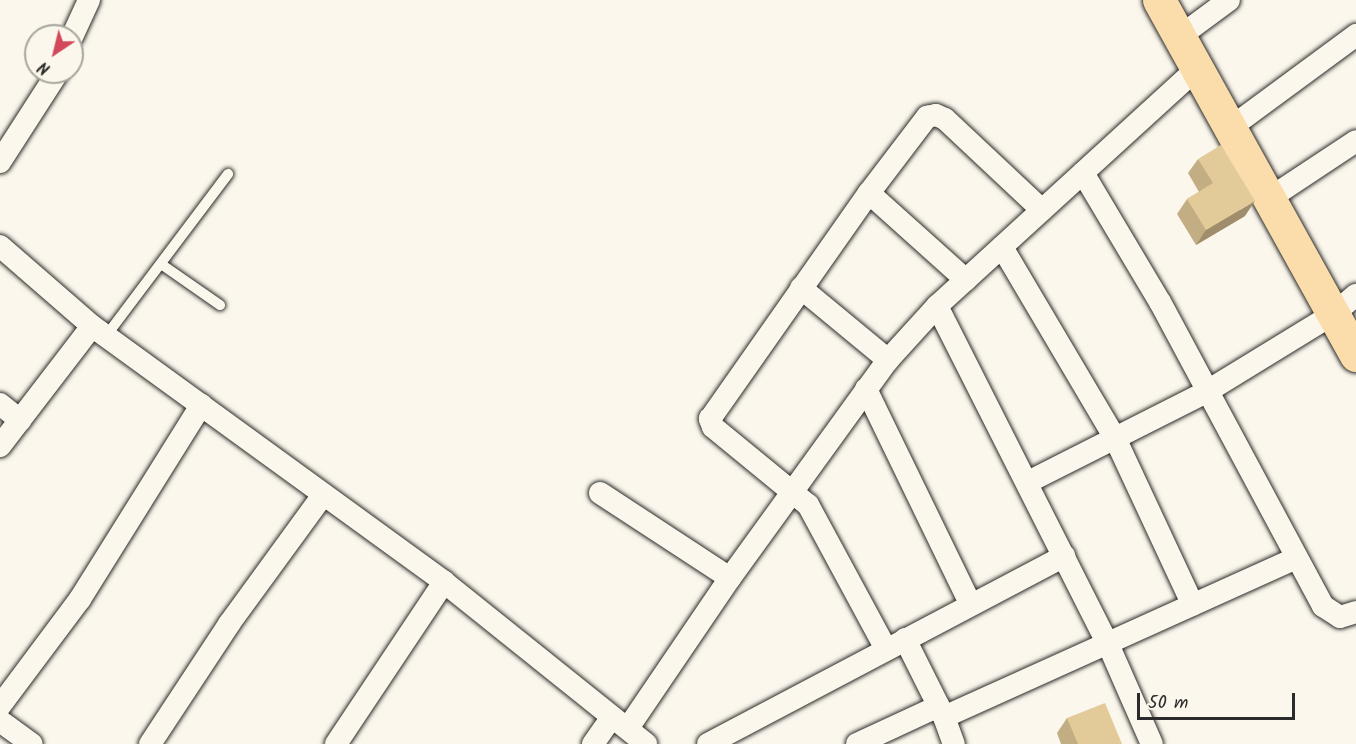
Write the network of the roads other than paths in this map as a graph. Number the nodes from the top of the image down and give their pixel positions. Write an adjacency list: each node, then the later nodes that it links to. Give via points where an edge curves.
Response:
1 (89, 0): 4 (street)
2 (1159, 0): 6 (main road)
3 (1229, 0): 6 (street)
4 (78, 24)
5 (1356, 35): 9 (street)
6 (1179, 37): 7 (main road)
7 (1197, 69): 9 (main road); 12 (street)
8 (50, 84): 11 (street)
9 (1230, 128): 15 (main road)
10 (1356, 141): 15 (street)
11 (0, 162)
12 (1083, 173): 16 (street); 29 (street, via 1160,302)
13 (228, 174): 19 (lane)
14 (869, 193): 16 (street, via 927,117 936,114); 20 (street); 21 (street)
15 (1270, 198): 22 (main road)
16 (1042, 210): 18 (street)
17 (0, 246): 25 (street)
18 (1002, 247): 20 (street); 33 (street)
19 (161, 264): 23 (lane); 25 (lane)
20 (966, 280): 24 (street)
21 (801, 288): 27 (street); 36 (street, via 711,419 713,427)
22 (1345, 304): 26 (main road); 29 (street)
23 (220, 305)
24 (938, 306): 27 (street); 35 (street)
25 (99, 331): 31 (street); 32 (street)
26 (1356, 355)
27 (888, 360): 28 (street)
28 (866, 389): 36 (street); 43 (street)
29 (1206, 392): 33 (street); 40 (street)
30 (0, 404): 32 (street)
31 (201, 405): 38 (street); 48 (street, via 80,599)
32 (20, 420): 34 (street)
33 (1115, 438): 35 (street); 44 (street)
34 (0, 447)
35 (1028, 483): 39 (street)
36 (793, 489): 41 (street); 46 (street, via 808,505)
37 (600, 493): 41 (street)
38 (322, 495): 42 (street); 54 (street, via 229,624)
39 (1065, 556): 43 (street); 47 (street)
40 (1296, 558): 44 (street); 45 (street, via 1331,615 1340,617)
41 (730, 578): 51 (street)
42 (444, 582): 51 (street); 52 (street)
43 (971, 605): 46 (street)
44 (1193, 605): 47 (street)
45 (1356, 612)
46 (895, 644): 49 (street); 57 (street)
47 (1108, 644): 49 (street); 60 (street)
48 (0, 706)
49 (942, 711): 58 (street); 59 (street)
50 (0, 721): 53 (street)
51 (620, 723): 55 (street); 56 (street)
52 (344, 741)
53 (32, 744)
54 (150, 744)
55 (593, 744)
56 (646, 744)
57 (708, 744)
58 (857, 744)
59 (954, 744)
60 (1152, 744)

